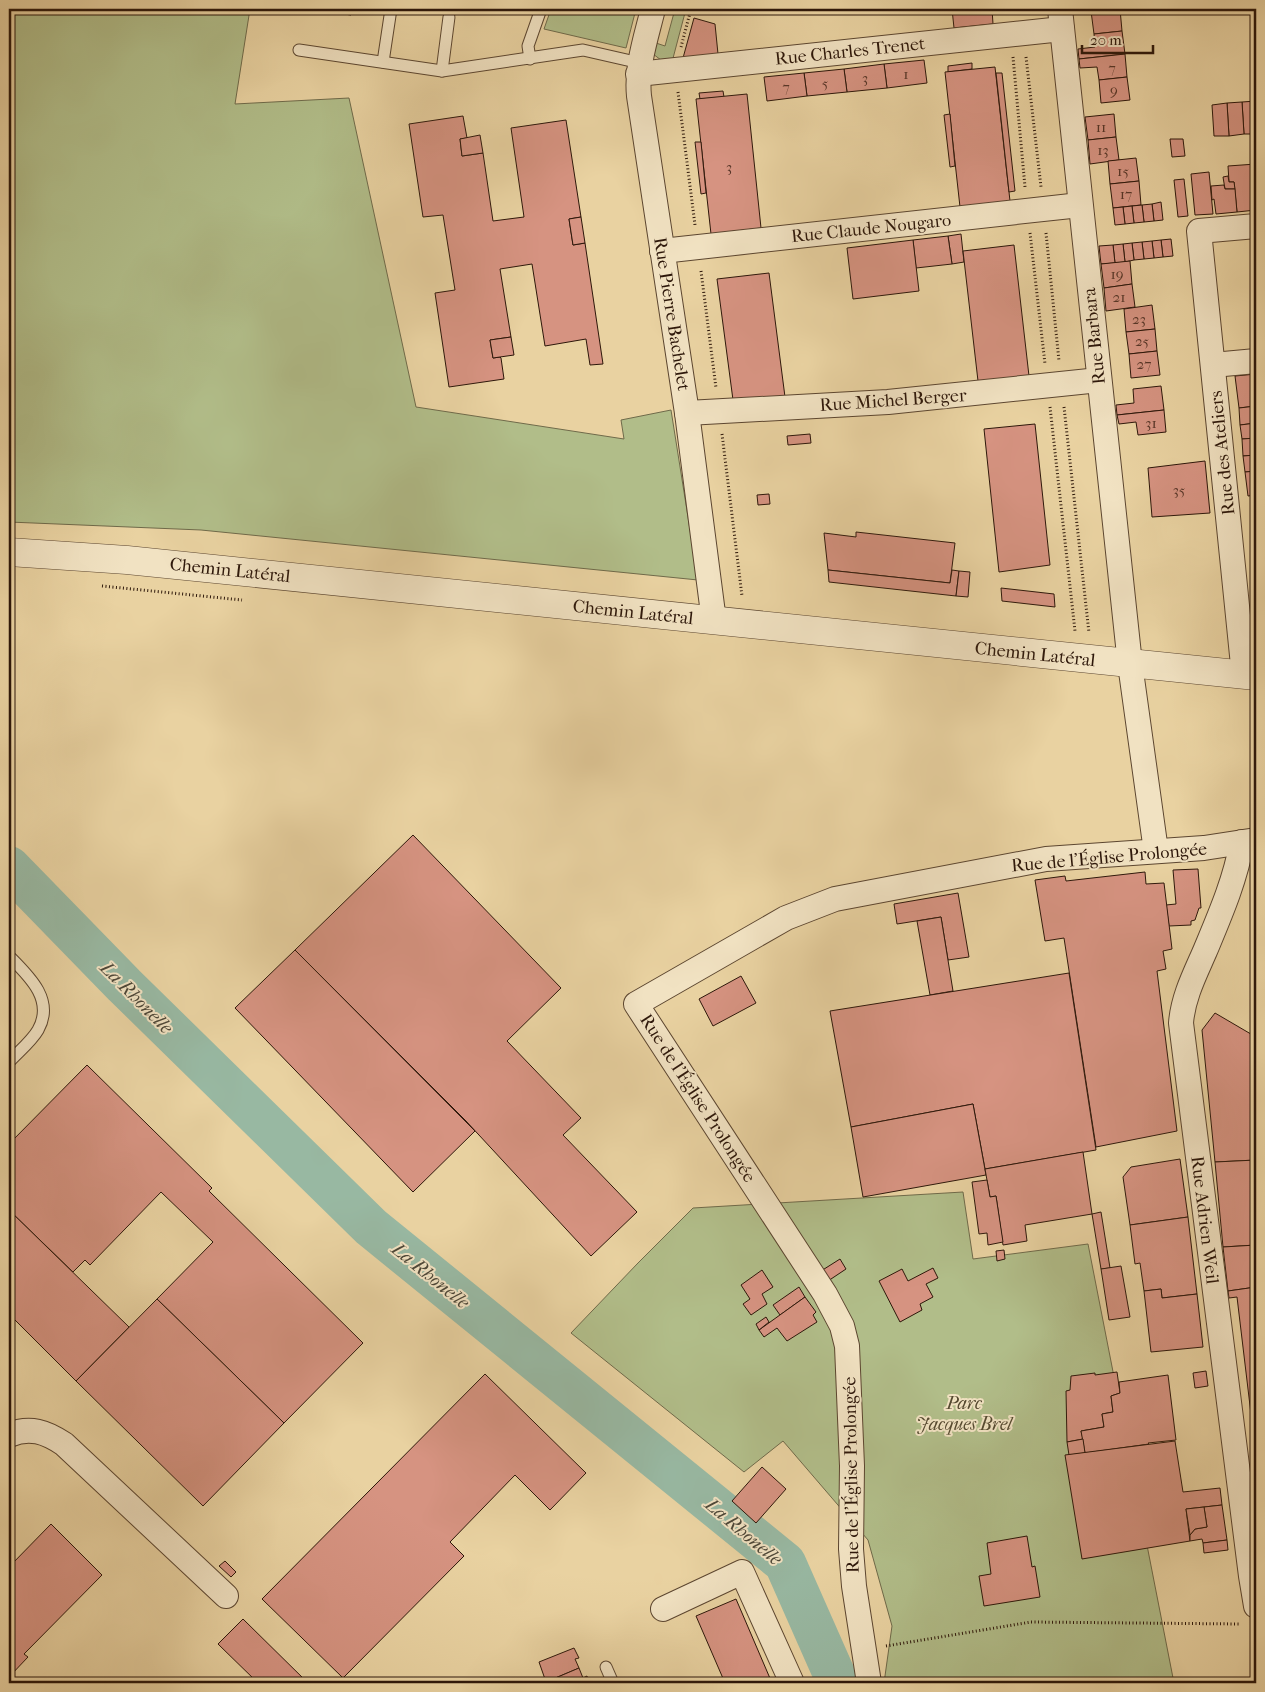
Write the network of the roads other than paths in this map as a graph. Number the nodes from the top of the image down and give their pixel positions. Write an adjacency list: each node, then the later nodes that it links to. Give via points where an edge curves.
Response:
1 (391, 9): 8 (lane)
2 (541, 9): 7 (lane, via 528,46)
3 (653, 9): 9 (street, Rue Pierre Bachelet)
4 (449, 17): 10 (lane)
5 (1061, 19): 9 (street, Rue Charles Trenet, via 1017,34 675,70); 11 (street, Rue Barbara)
6 (300, 50): 8 (lane)
7 (530, 59): 9 (lane, via 583,50); 10 (lane)
8 (383, 62): 10 (lane)
9 (639, 68): 13 (street, Rue Pierre Bachelet, via 639,96)
10 (442, 71)
11 (1080, 205): 13 (street, Rue Claude Nougaro); 16 (street, Rue Barbara)
12 (1256, 226): 15 (street, Rue des Ateliers, via 1199,231)
13 (662, 251): 17 (street, Rue Pierre Bachelet)
14 (1256, 361): 15 (street)
15 (1213, 364): 21 (street, Rue des Ateliers)
16 (1099, 380): 17 (street, Rue Michel Berger, via 888,402); 20 (street, Rue Barbara)
17 (687, 413): 19 (street, Rue Pierre Bachelet)
18 (9, 552): 19 (street, Chemin Latéral, via 127,560)
19 (714, 621): 20 (street, Chemin Latéral)
20 (1130, 664): 21 (street, Chemin Latéral); 23 (street, Rue Barbara)
21 (1250, 676)
22 (1249, 841): 23 (street, Rue de l'Église Prolongée); 29 (street, Rue Adrien Weil, via 1185,999 1181,1023 1251,1576)
23 (1156, 851): 33 (street, Rue de l'Église Prolongée, via 1028,862 835,899 786,918 636,1004 825,1294 842,1326 847,1346 852,1466 851,1549 862,1650)
24 (9, 956): 25 (lane, via 34,982 42,997 43,1015 38,1031)
25 (9, 1062)
26 (9, 1435): 27 (street, via 33,1430 64,1444)
27 (226, 1596)
28 (662, 1609): 32 (street, via 742,1572)
29 (1251, 1615)
30 (606, 1667): 31 (lane)
31 (613, 1683)
32 (792, 1683)
33 (869, 1683)

